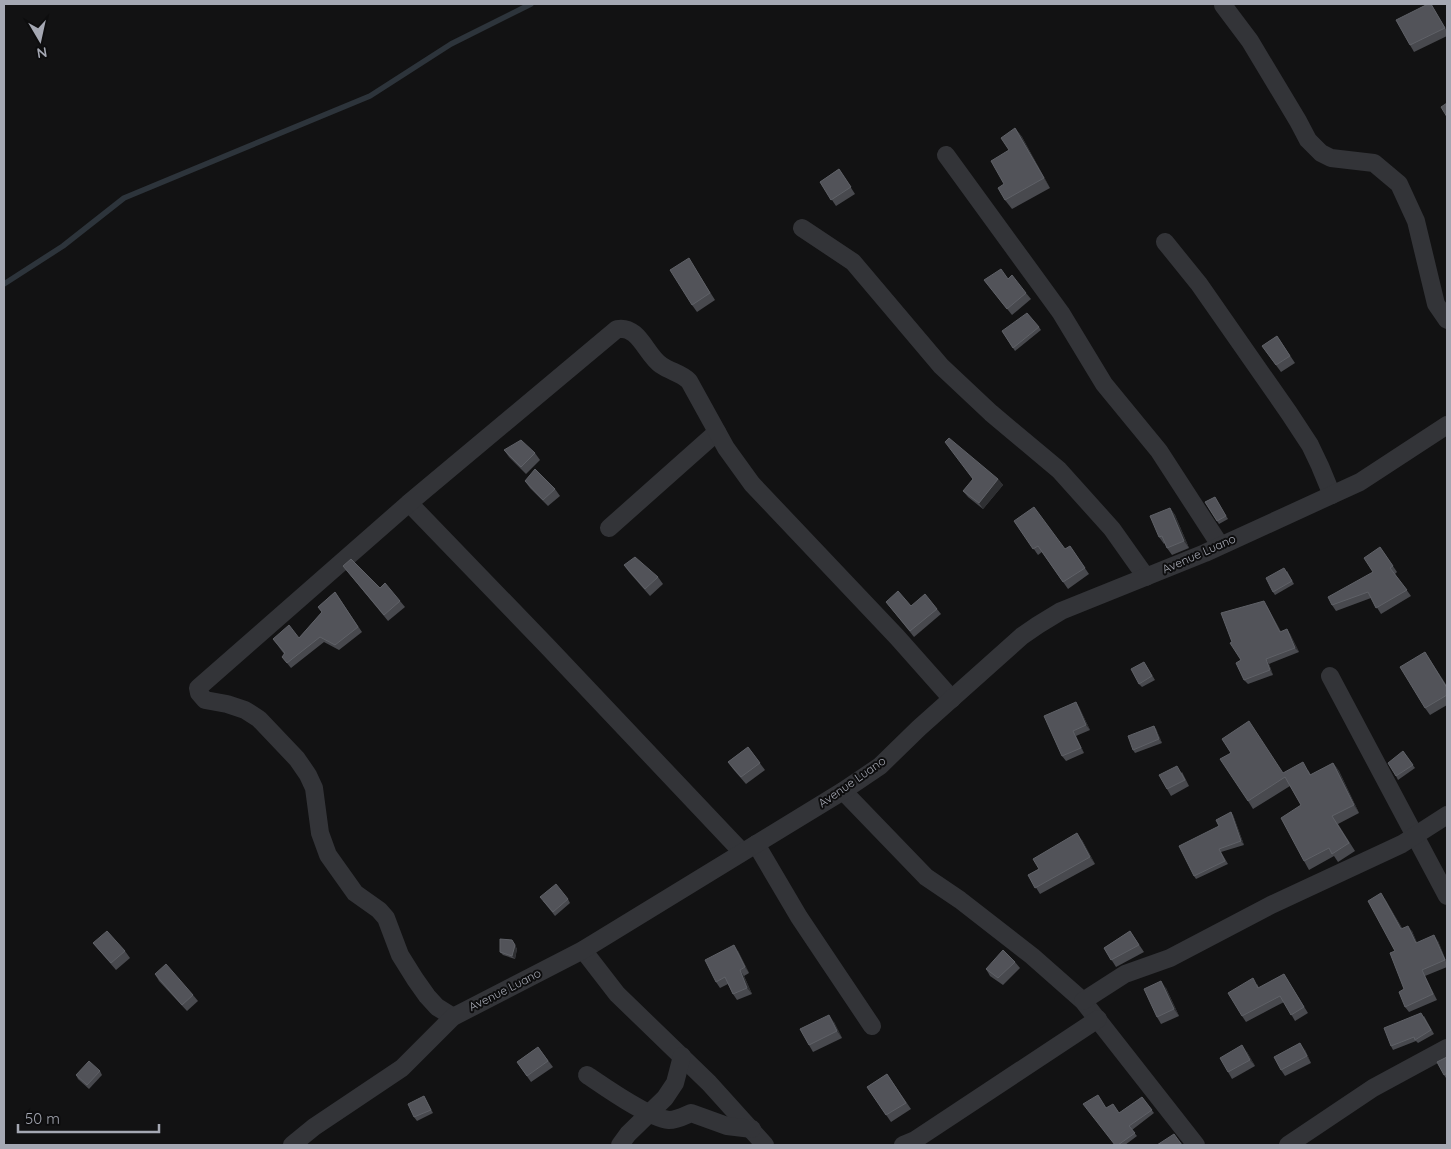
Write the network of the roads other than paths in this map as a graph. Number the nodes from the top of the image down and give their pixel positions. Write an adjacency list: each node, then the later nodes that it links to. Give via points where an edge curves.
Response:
1 (1223, 5): 5 (street, via 1250,41 1308,140 1320,153 1331,158 1374,163 1399,184 1416,221 1436,304)
2 (946, 155): 11 (street, via 1061,313 1104,384 1159,450)
3 (802, 228): 12 (street, via 853,262 941,366 1059,470 1112,529)
4 (1165, 242): 8 (street, via 1199,284 1289,413 1310,446)
5 (1447, 320)
6 (1447, 425): 8 (street, Avenue Luano, via 1360,482)
7 (717, 432): 9 (street, via 683,375 655,360 632,331 617,329); 10 (street); 14 (street, via 752,484)
8 (1332, 495): 11 (street, Avenue Luano)
9 (409, 503): 18 (street); 22 (street, via 198,688 205,700 245,710 258,719 296,759 314,788 320,833 328,855 355,893 386,918 400,956 427,996)
10 (608, 528)
11 (1220, 546): 12 (street, Avenue Luano)
12 (1146, 577): 14 (street, Avenue Luano, via 1038,624)
13 (1330, 676): 17 (street)
14 (952, 699): 15 (street, Avenue Luano, via 880,766)
15 (843, 791): 18 (street, Avenue Luano); 21 (street, via 926,877 1032,956)
16 (1447, 815): 17 (street)
17 (1415, 835): 19 (street); 21 (street, via 1234,923 1170,958 1125,974)
18 (749, 848): 20 (street, Avenue Luano); 24 (street)
19 (1447, 896)
20 (583, 950): 22 (street, Avenue Luano); 26 (street, via 617,994)
21 (1082, 1001): 23 (street)
22 (453, 1017): 30 (street, Avenue Luano, via 402,1068)
23 (1098, 1020): 33 (street); 34 (street)
24 (872, 1026)
25 (1447, 1048): 35 (street, via 1374,1088)
26 (682, 1056): 28 (street, via 675,1083 665,1098); 29 (street)
27 (587, 1075): 28 (street)
28 (649, 1112): 29 (street, via 667,1120 691,1113 727,1126); 31 (street)
29 (752, 1130): 32 (street)
30 (292, 1145)
31 (620, 1145)
32 (766, 1145)
33 (904, 1145)
34 (1196, 1145)
35 (1288, 1145)

